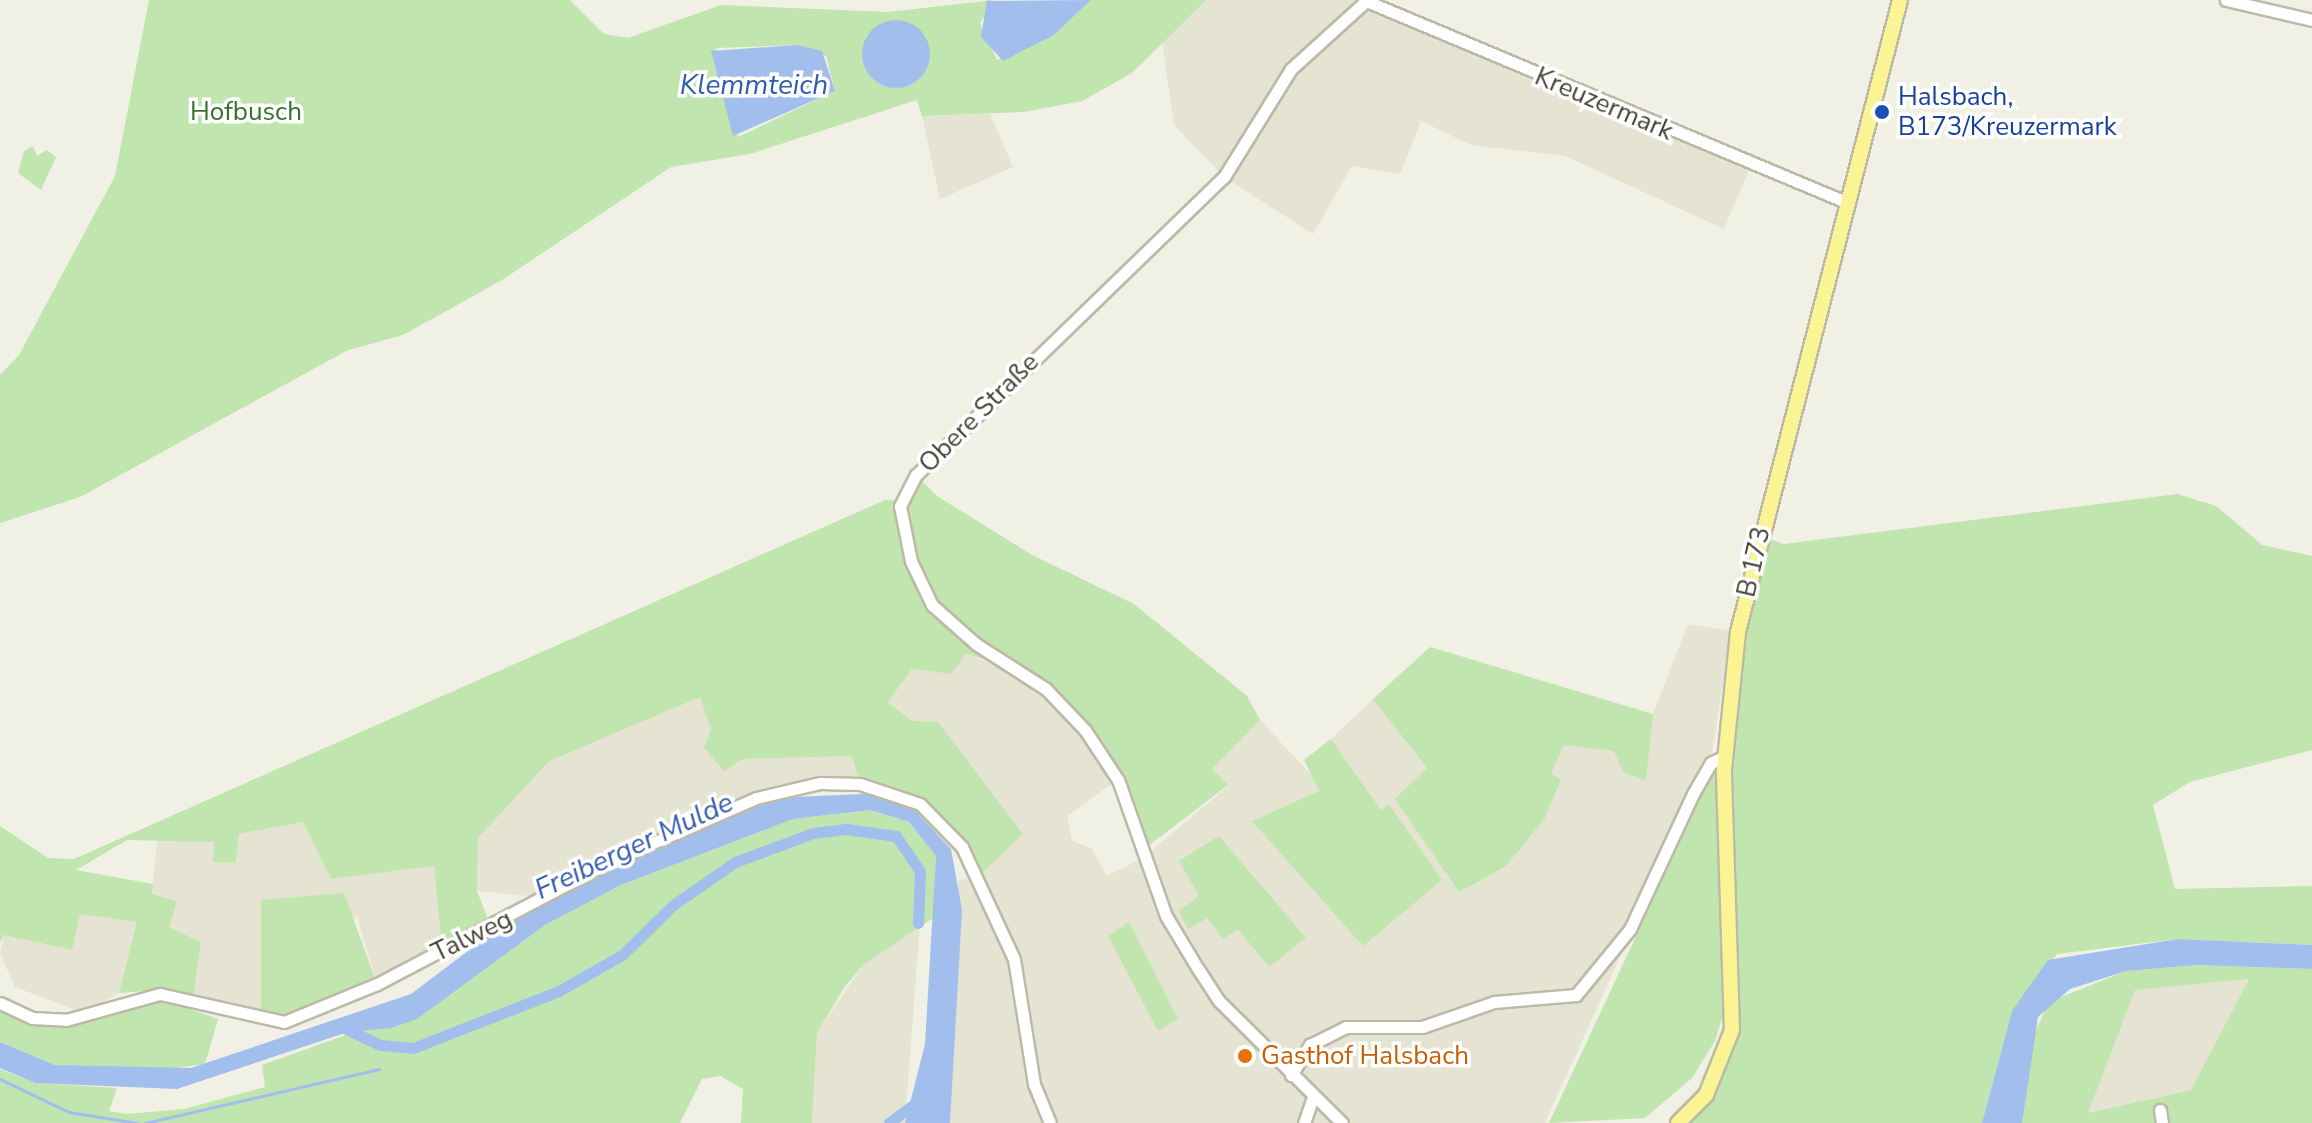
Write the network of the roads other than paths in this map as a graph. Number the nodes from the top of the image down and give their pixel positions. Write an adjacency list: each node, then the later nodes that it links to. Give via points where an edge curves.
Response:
1 (1900, 0): 5 (main road, B 173 / B 173)
2 (2226, 0): 4 (street)
3 (1366, 1): 5 (street, Kreuzermark); 8 (street, Obere Straße, via 1291,69 1224,177 916,475 900,506 911,561 932,605 976,644 1046,689 1085,730 1118,780 1166,916 1219,1001)
4 (2312, 20)
5 (1846, 202): 6 (main road, B 173 / B 173, via 1741,617)
6 (1725, 756): 8 (street, via 1711,763 1694,792 1630,929 1576,995 1553,1002 1494,1002 1422,1027 1346,1027 1310,1045); 13 (main road, B 173 / B 173, via 1732,1030 1706,1095)
7 (0, 1003): 10 (street, Talweg, via 32,1018 66,1020 160,994 284,1022 377,984 609,862 756,798 820,783 860,784 920,804 962,847 1014,959 1034,1084)
8 (1291, 1075): 9 (street, Obere Straße)
9 (1313, 1097): 11 (street); 12 (street, Obere Straße)
10 (1050, 1123)
11 (1304, 1123)
12 (1342, 1123)
13 (1678, 1123)

